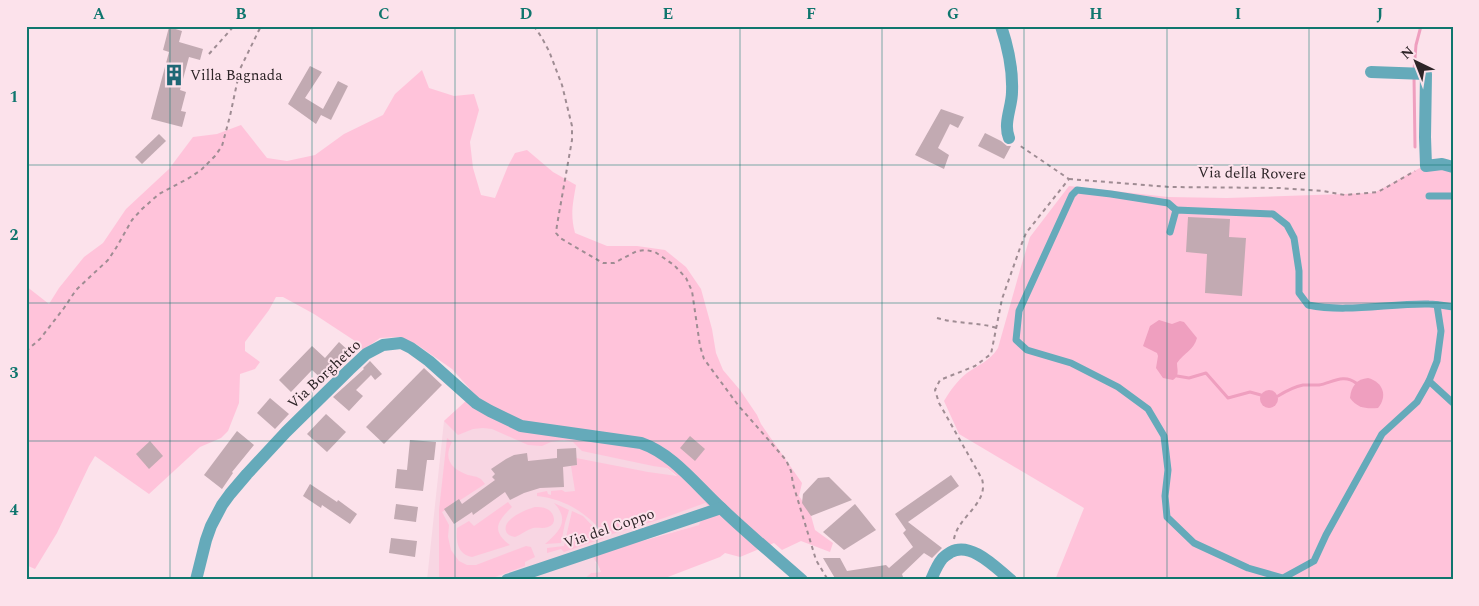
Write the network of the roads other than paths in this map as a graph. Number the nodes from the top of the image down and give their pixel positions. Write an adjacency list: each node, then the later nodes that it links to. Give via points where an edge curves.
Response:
1 (1001, 26): 3 (street, via 1012,72 1013,94 1006,132)
2 (1371, 72): 4 (street, via 1426,74 1426,166)
3 (1009, 138)
4 (1453, 166)
5 (1429, 196): 6 (lane)
6 (1453, 196)
7 (1176, 210): 8 (lane); 9 (lane, via 1273,214 1287,225 1294,238 1299,293 1308,305 1320,308); 11 (lane, via 1168,203 1077,190 1019,311 1016,340 1028,350 1071,363 1118,387 1148,408 1164,436 1168,470 1167,517 1194,543 1248,568 1283,578 1314,561 1382,434 1417,402)
8 (1170, 232)
9 (1437, 305): 10 (lane); 11 (lane, via 1441,331 1437,360)
10 (1453, 307)
11 (1429, 382): 12 (lane)
12 (1453, 403)
13 (721, 508): 14 (street, Via Borghetto, via 666,455 653,447 521,426 476,403 411,348 401,343 390,343 366,354 247,474 222,505 206,540); 15 (street, Via del Coppo); 16 (street, Via Borghetto)
14 (196, 580)
15 (507, 580)
16 (802, 580)
17 (931, 580): 18 (street, via 943,557 966,548)
18 (1011, 580)

